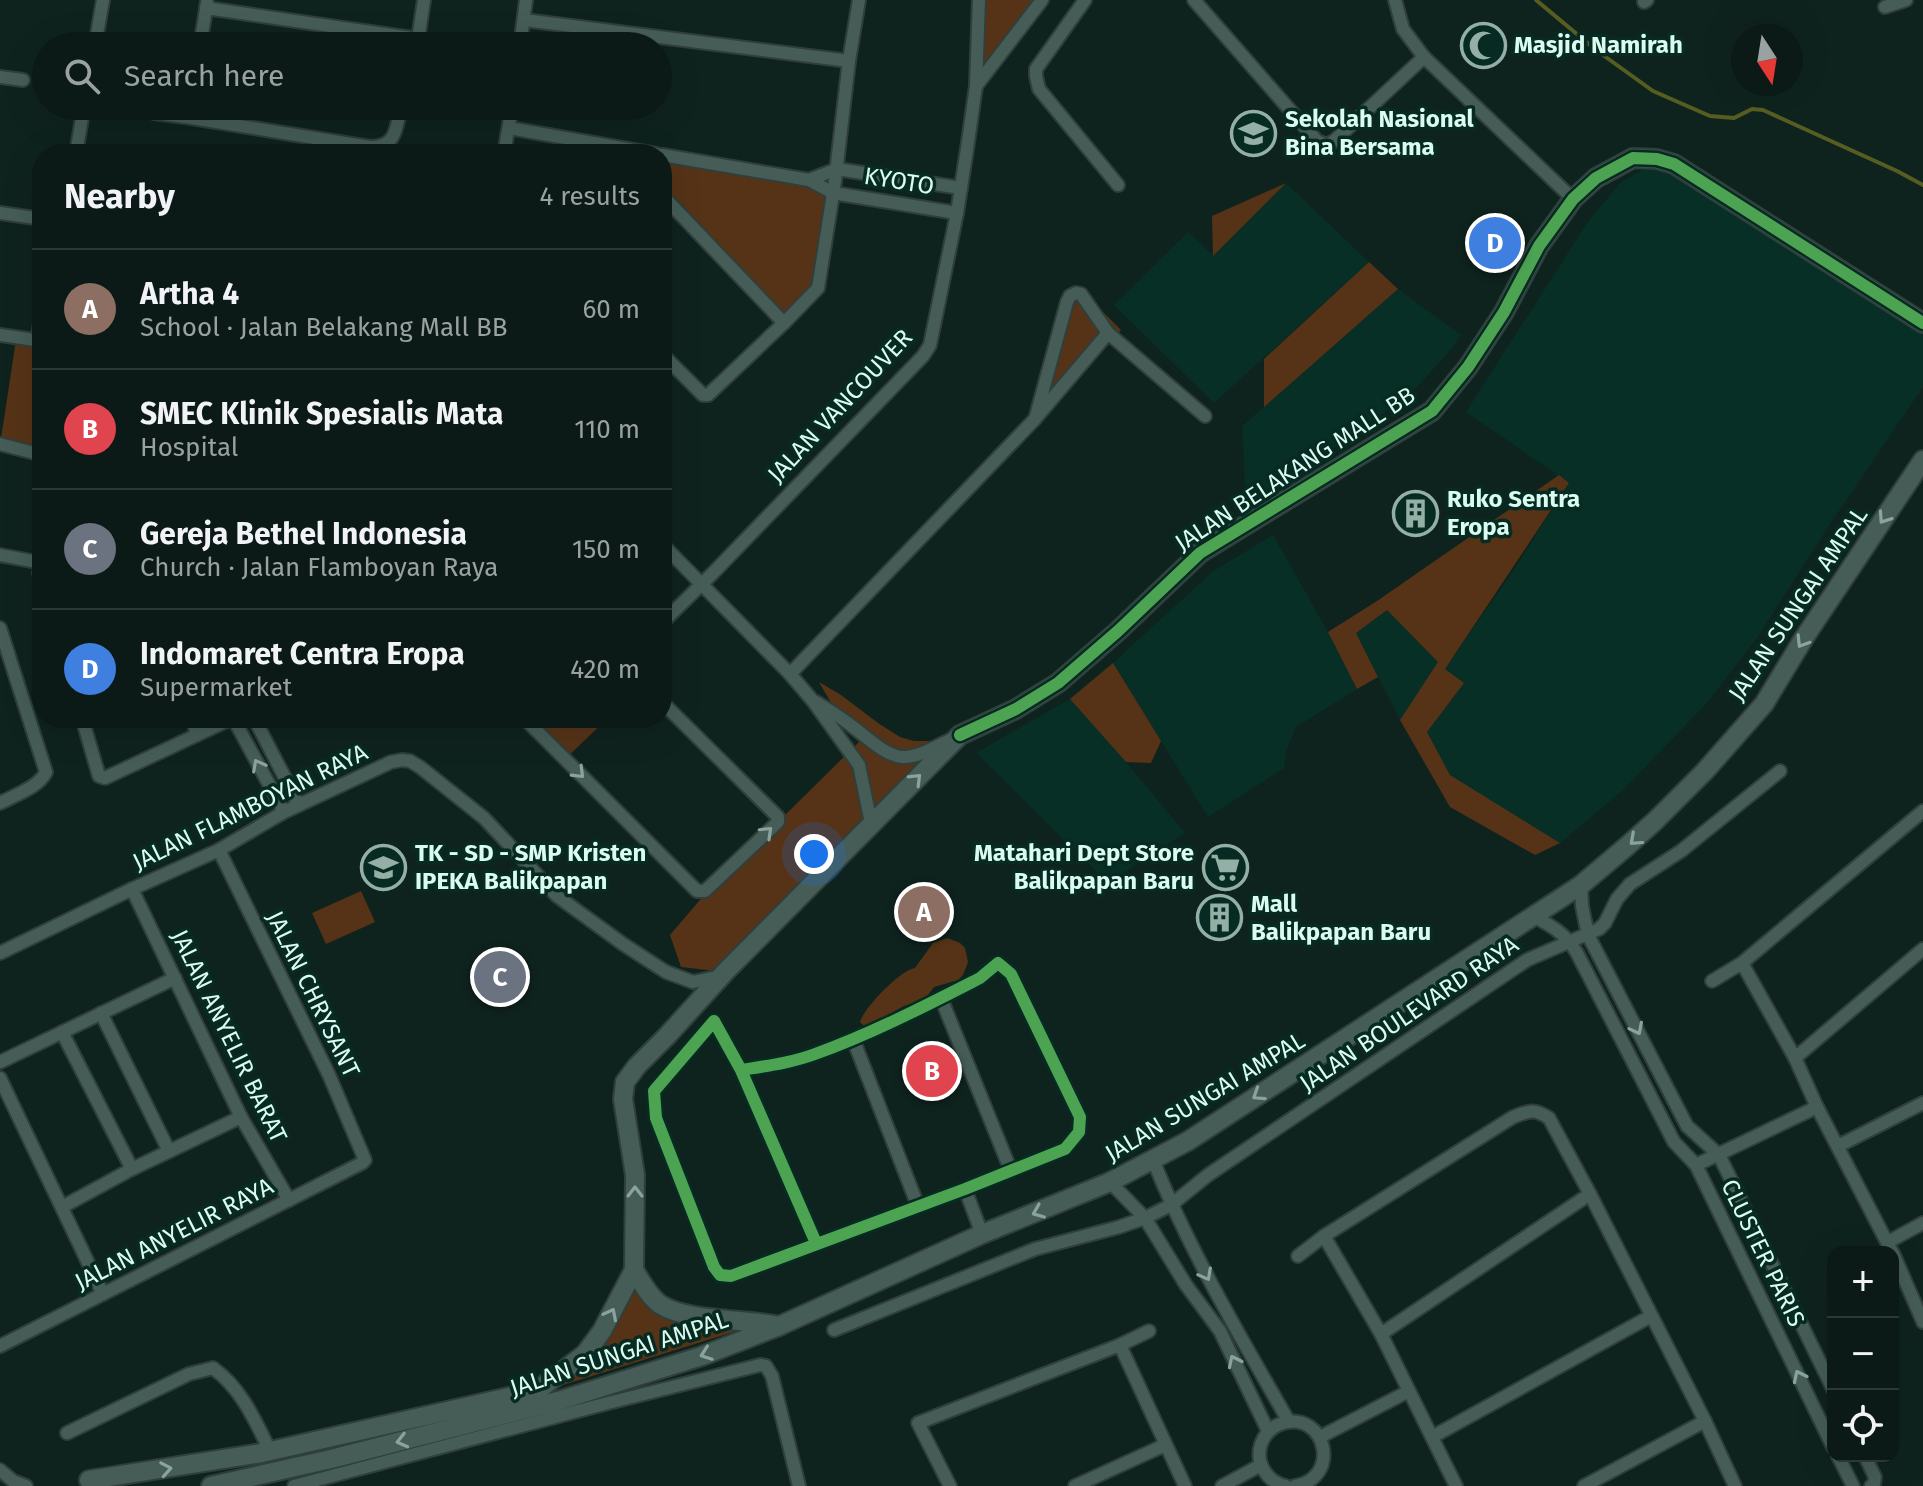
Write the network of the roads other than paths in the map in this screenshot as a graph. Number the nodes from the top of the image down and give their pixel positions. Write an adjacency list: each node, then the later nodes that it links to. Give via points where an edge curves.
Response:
1 (103, 0): 14 (street)
2 (424, 0): 17 (street)
3 (526, 0): 13 (street)
4 (859, 0): 22 (street)
5 (979, 0): 25 (street, JALAN VANCOUVER)
6 (1042, 0): 25 (street)
7 (1085, 0): 39 (street, via 1036,76 1039,89)
8 (1194, 0): 21 (street, via 1317,141 1327,145)
9 (1395, 0): 21 (street, via 1403,29)
10 (1906, 0): 12 (street)
11 (207, 4): 15 (street); 16 (street)
12 (1885, 7)
13 (524, 20): 18 (street); 19 (street)
14 (97, 32)
15 (202, 32)
16 (362, 32)
17 (419, 32)
18 (522, 32)
19 (619, 32)
20 (672, 39): 22 (street)
21 (1424, 57): 42 (street)
22 (849, 61): 37 (street)
23 (0, 77): 24 (street)
24 (23, 80)
25 (976, 86): 40 (street, JALAN VANCOUVER)
26 (82, 120): 31 (street)
27 (232, 120): 32 (street)
28 (397, 120): 33 (street)
29 (510, 120): 30 (street)
30 (509, 128): 34 (street); 35 (street)
31 (78, 144)
32 (355, 144)
33 (387, 144)
34 (506, 144)
35 (586, 144)
36 (672, 157): 38 (street)
37 (837, 169): 38 (street); 40 (street); 41 (street)
38 (809, 180): 41 (street, KYOTO)
39 (1118, 185)
40 (961, 188): 45 (street, JALAN VANCOUVER)
41 (833, 193): 45 (street, KYOTO); 47 (street, via 818,288)
42 (1573, 199): 48 (main road, JALAN BELAKANG MALL BB, via 1596,178 1633,158 1674,164); 75 (main road, JALAN BELAKANG MALL BB, via 1468,367 1432,411 1200,553 1058,683)
43 (672, 205): 47 (street)
44 (0, 213): 46 (street)
45 (957, 213): 62 (street, JALAN VANCOUVER, via 930,345 923,356)
46 (32, 218)
47 (784, 323): 53 (street, via 708,395)
48 (1923, 323)
49 (1108, 333): 54 (street); 55 (street); 55 (street, via 1081,294 1070,296)
50 (2, 335): 51 (street); 52 (street)
51 (32, 340)
52 (0, 351)
53 (672, 364)
54 (1205, 416)
55 (1034, 420): 65 (street)
56 (0, 444): 57 (street)
57 (32, 452)
58 (1923, 460): 83 (main road, JALAN SUNGAI AMPAL, one-way to 83, via 1764,704 1665,811)
59 (672, 554): 62 (street)
60 (0, 555): 61 (street)
61 (32, 561)
62 (701, 584): 63 (street, JALAN VANCOUVER); 65 (street)
63 (672, 613)
64 (0, 628): 77 (street, via 46,772)
65 (790, 674): 66 (street)
66 (813, 701): 75 (street, via 902,757); 81 (street, via 859,765)
67 (672, 712): 73 (street, one-way to 67, via 697,891 705,891 778,817)
68 (85, 728): 74 (street, via 103,778)
69 (195, 728): 74 (street)
70 (212, 728): 74 (street)
71 (238, 728): 80 (street, one-way to 71)
72 (259, 728): 78 (street)
73 (534, 728)
74 (197, 735)
75 (960, 735): 81 (main road, JALAN BELAKANG MALL BB, one-way to 75)
76 (1780, 771): 86 (street, JALAN BOULEVARD RAYA, via 1681,851 1630,884 1605,923)
77 (0, 803)
78 (299, 805): 80 (street, JALAN FLAMBOYAN RAYA); 94 (street, JALAN FLAMBOYAN RAYA, via 391,762 410,761 484,818 557,896 666,972)
79 (1923, 811): 90 (street)
80 (284, 812): 82 (street, JALAN FLAMBOYAN RAYA)
81 (871, 823): 91 (main road)
82 (219, 850): 84 (street, JALAN FLAMBOYAN RAYA); 112 (street, JALAN CHRYSANT)
83 (1581, 885): 85 (main road, JALAN SUNGAI AMPAL); 86 (street, CLUSTER PARIS)
84 (132, 889): 89 (street, JALAN FLAMBOYAN RAYA); 92 (street, JALAN ANYELIR BARAT)
85 (1533, 916): 87 (street, via 1555,927); 113 (main road, JALAN SUNGAI AMPAL, one-way to 113)
86 (1588, 935): 87 (street, JALAN BOULEVARD RAYA); 95 (street, CLUSTER PARIS)
87 (1574, 948): 97 (street, CLUSTER PARIS); 121 (street, JALAN BOULEVARD RAYA, via 1527,960)
88 (1923, 949): 102 (street)
89 (0, 953)
90 (1742, 963): 93 (street); 102 (street)
91 (721, 976): 94 (street); 98 (main road)
92 (175, 978): 99 (street); 108 (street, JALAN ANYELIR BARAT)
93 (1712, 981)
94 (693, 982): 98 (street)
95 (1618, 991): 97 (street); 111 (street, CLUSTER PARIS, one-way to 111, via 1687,1126)
96 (941, 998): 101 (street); 116 (street); 116 (street, via 998,963 1011,974 1080,1117 1079,1132 1065,1149)
97 (1602, 1000): 114 (street, CLUSTER PARIS, via 1674,1142)
98 (692, 1009): 133 (main road, one-way to 98, via 635,1175 625,1082)
99 (101, 1013): 100 (street); 110 (street)
100 (62, 1032): 103 (street); 115 (street)
101 (853, 1039): 104 (street, via 813,1055); 122 (street)
102 (1795, 1058): 107 (street)
103 (0, 1062)
104 (741, 1070): 128 (street); 128 (street, via 714,1021 654,1091 656,1118 714,1267 720,1275 731,1276)
105 (0, 1078): 123 (street)
106 (1923, 1103): 109 (street)
107 (1817, 1107): 109 (street); 111 (street, CLUSTER PARIS)
108 (241, 1117): 110 (street); 120 (street, JALAN ANYELIR BARAT)
109 (1838, 1146): 129 (street)
110 (169, 1151): 115 (street)
111 (1719, 1155): 114 (street, CLUSTER PARIS); 143 (street, CLUSTER PARIS)
112 (365, 1158): 120 (street, JALAN ANYELIR RAYA)
113 (1153, 1160): 117 (main road, JALAN SUNGAI AMPAL); 121 (street)
114 (1696, 1165): 149 (street, CLUSTER PARIS, one-way to 114)
115 (132, 1169): 123 (street)
116 (1011, 1171): 118 (street)
117 (1110, 1182): 124 (street); 126 (main road, JALAN SUNGAI AMPAL, one-way to 126)
118 (965, 1189): 122 (street); 126 (street)
119 (1590, 1194): 127 (street, via 1549,1118 1528,1111); 135 (street); 140 (street)
120 (289, 1200): 134 (street, JALAN ANYELIR RAYA)
121 (1171, 1205): 124 (street, JALAN BOULEVARD RAYA); 146 (street, one-way to 146)
122 (918, 1206): 128 (street)
123 (62, 1207): 134 (street)
124 (1145, 1218): 138 (street, JALAN BOULEVARD RAYA, via 1035,1249); 147 (street, one-way to 124, via 1220,1331)
125 (1923, 1223): 130 (street)
126 (982, 1234): 137 (main road, JALAN SUNGAI AMPAL)
127 (1324, 1236): 131 (street); 140 (street)
128 (816, 1243)
129 (1889, 1246)
130 (1895, 1246)
131 (1298, 1256)
132 (1899, 1267): 136 (street)
133 (634, 1270): 137 (main road, via 659,1304 676,1312); 153 (main road, JALAN SUNGAI AMPAL, one-way to 133, via 538,1390 585,1354)
134 (103, 1294): 142 (street, JALAN ANYELIR RAYA)
135 (1651, 1316): 145 (street); 151 (street)
136 (1923, 1322)
137 (779, 1326): 164 (main road, JALAN SUNGAI AMPAL, one-way to 164, via 558,1401)
138 (834, 1330)
139 (1149, 1331): 141 (street)
140 (1381, 1334): 144 (street)
141 (1120, 1345): 152 (street); 167 (street, via 918,1423)
142 (0, 1346)
143 (1827, 1377)
144 (1409, 1391): 150 (street); 151 (street)
145 (1705, 1421): 175 (street); 176 (street)
146 (1289, 1422): 147 (street); 150 (street, via 1306,1425)
147 (1268, 1431): 156 (street, via 1260,1447)
148 (67, 1433): 153 (street, via 189,1374 213,1368 249,1408)
149 (1827, 1435)
150 (1320, 1437): 158 (street, via 1324,1455)
151 (1432, 1437): 174 (street)
152 (1165, 1445): 168 (street); 169 (street)
153 (270, 1451): 160 (main road, JALAN SUNGAI AMPAL, one-way to 153)
154 (1841, 1462): 177 (street)
155 (1868, 1462): 178 (street, via 1875,1477)
156 (1261, 1465): 170 (street); 171 (street, via 1272,1480)
157 (0, 1470): 162 (street)
158 (1318, 1473): 172 (street); 173 (street)
159 (0, 1478): 161 (street)
160 (82, 1483): 163 (main road)
161 (1, 1486)
162 (26, 1486)
163 (109, 1486)
164 (211, 1486)
165 (294, 1486): 166 (street, via 760,1365 772,1376)
166 (799, 1486)
167 (950, 1486)
168 (1075, 1486)
169 (1185, 1486)
170 (1222, 1486)
171 (1286, 1486)
172 (1295, 1486)
173 (1325, 1486)
174 (1456, 1486)
175 (1584, 1486)
176 (1735, 1486)
177 (1853, 1486)
178 (1871, 1486)

